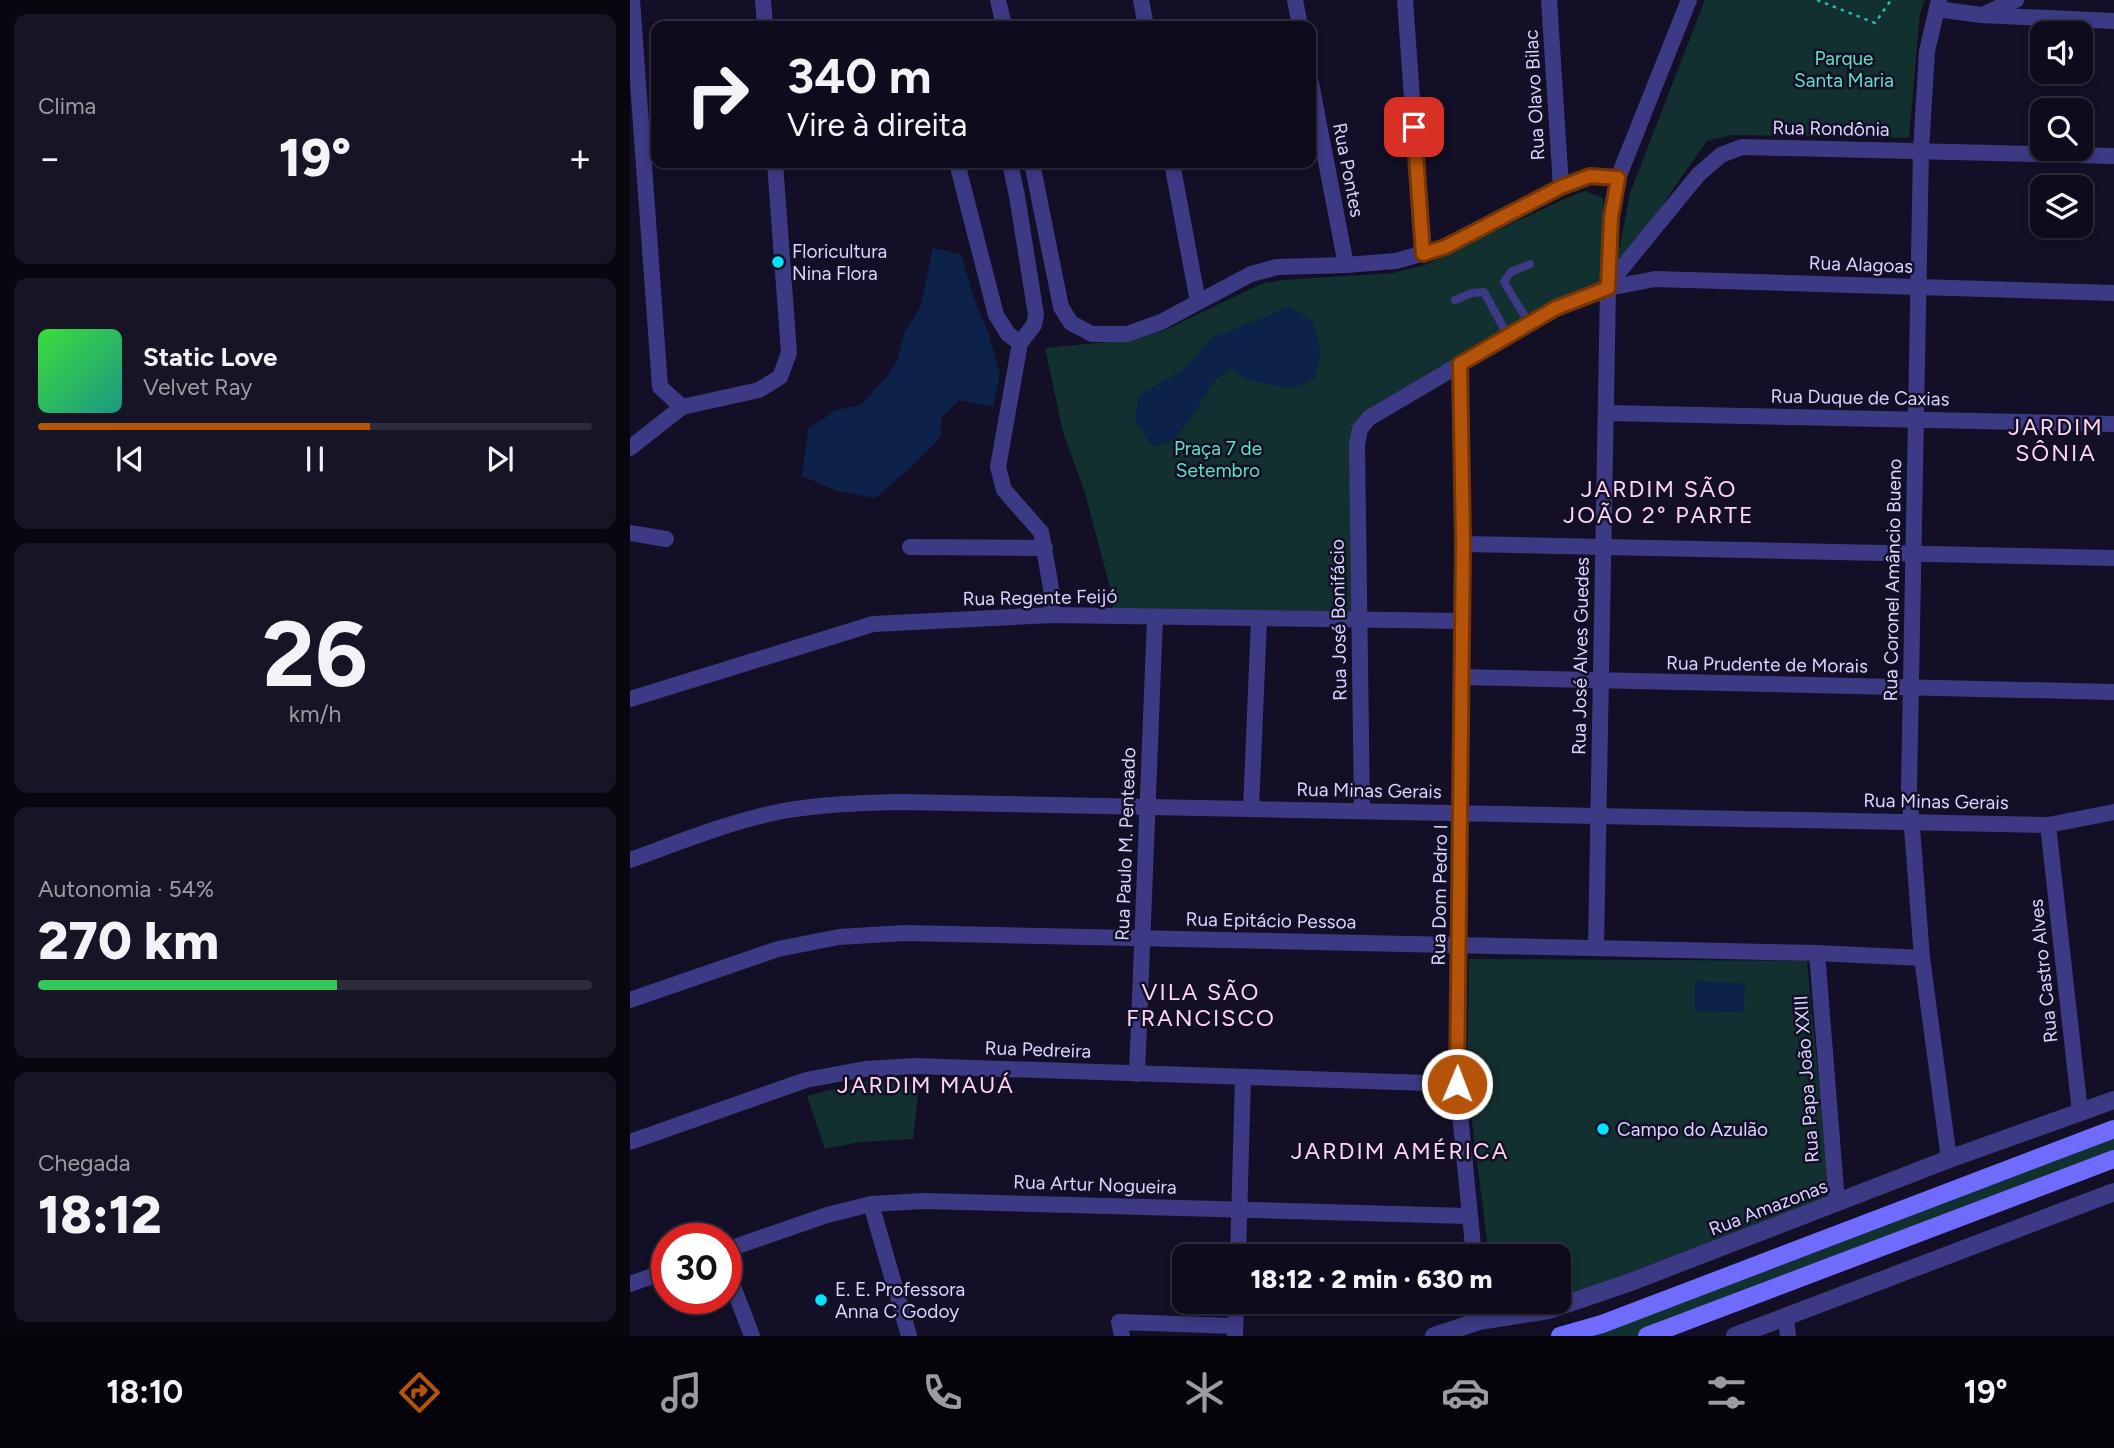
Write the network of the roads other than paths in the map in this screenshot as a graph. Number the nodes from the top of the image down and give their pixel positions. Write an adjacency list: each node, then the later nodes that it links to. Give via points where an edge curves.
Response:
1 (632, 0): 39 (street, via 660,387)
2 (763, 0): 12 (street)
3 (998, 0): 13 (street)
4 (1142, 0): 14 (street)
5 (1295, 0): 15 (street)
6 (1405, 0): 27 (street)
7 (1549, 0): 26 (street, Rua Olavo Bilac)
8 (1689, 0): 25 (street, Rua José Alves Guedes)
9 (2016, 0): 11 (street)
10 (1938, 4): 11 (street); 18 (street, Rua Coronel Amâncio Bueno, via 1927,51)
11 (1981, 15): 16 (street)
12 (765, 21)
13 (1003, 21)
14 (1145, 21)
15 (1299, 21)
16 (2114, 21)
17 (1316, 109): 29 (street, Rua Pontes)
18 (1921, 150): 19 (street, Rua Rondônia); 30 (street, Rua Rondônia, via 1742,147 1721,155 1698,175); 31 (street, Rua Coronel Amâncio Bueno)
19 (2114, 156)
20 (775, 168): 39 (street, via 789,353 780,377 759,390)
21 (958, 168): 37 (street, via 996,315)
22 (1011, 168): 37 (street, via 1036,314)
23 (1033, 168): 34 (street, via 1062,307 1071,323 1092,334 1127,334)
24 (1173, 168): 34 (street)
25 (1618, 178): 26 (street, via 1590,176); 30 (street, Rua José Alves Guedes)
26 (1561, 187): 27 (street)
27 (1423, 254): 29 (street)
28 (1530, 264): 35 (lane, via 1511,272 1504,282)
29 (1346, 265): 34 (street, via 1277,267 1251,274)
30 (1608, 287): 31 (street, Rua Alagoas, via 1655,279); 35 (street, Rua Alagoas); 40 (street, Rua José Alves Guedes)
31 (1919, 287): 32 (street, Rua Alagoas); 41 (street, Rua Coronel Amâncio Bueno)
32 (2114, 293)
33 (1455, 300): 36 (lane, via 1483,292)
34 (1198, 302)
35 (1529, 323): 36 (street, Rua Alagoas)
36 (1508, 336): 38 (street, Rua Alagoas)
37 (1020, 343): 50 (street, via 998,467 1004,490 1041,533)
38 (1460, 364): 43 (street, Rua Alagoas, via 1368,418); 47 (street, Rua Dom Pedro I)
39 (682, 407): 44 (street)
40 (1606, 413): 41 (street, Rua Duque de Caxias); 49 (street, Rua José Alves Guedes)
41 (1916, 420): 42 (street, Rua Duque de Caxias); 51 (street, Rua Coronel Amâncio Bueno)
42 (2114, 424)
43 (1360, 429): 56 (street, Rua José Bonifácio)
44 (630, 448)
45 (630, 533): 46 (street)
46 (666, 539)
47 (1463, 544): 49 (street); 57 (street, Rua Dom Pedro I)
48 (910, 547): 50 (street)
49 (1603, 547): 51 (street); 59 (street, Rua José Alves Guedes)
50 (1045, 548): 53 (street)
51 (1914, 554): 52 (street); 60 (street, Rua Coronel Amâncio Bueno)
52 (2114, 558)
53 (1052, 615): 54 (street, Rua Regente Feijó); 62 (street, Rua Regente Feijó, via 873,624)
54 (1155, 617): 55 (street, Rua Regente Feijó); 63 (street, Rua Paulo M. Penteado)
55 (1259, 619): 56 (street, Rua Regente Feijó); 64 (street)
56 (1359, 620): 57 (street, Rua Regente Feijó); 65 (street, Rua José Bonifácio)
57 (1462, 621): 58 (street, Rua Dom Pedro I)
58 (1461, 677): 59 (street, Rua Prudente de Morais); 66 (street, Rua Dom Pedro I)
59 (1601, 681): 60 (street, Rua Prudente de Morais); 68 (street, Rua José Alves Guedes)
60 (1911, 688): 61 (street, Rua Prudente de Morais); 69 (street, Rua Coronel Amâncio Bueno)
61 (2114, 692)
62 (630, 699)
63 (1148, 806): 64 (street, Rua Minas Gerais); 71 (street, Rua Minas Gerais, via 837,803 734,824); 72 (street, Rua Paulo M. Penteado)
64 (1251, 808): 65 (street, Rua Minas Gerais)
65 (1362, 811): 66 (street, Rua Minas Gerais)
66 (1460, 812): 68 (street, Rua Minas Gerais); 73 (street, Rua Dom Pedro I)
67 (2114, 812): 70 (street, Rua Minas Gerais)
68 (1599, 815): 69 (street, Rua Minas Gerais); 74 (street, Rua José Alves Guedes)
69 (1912, 822): 70 (street, Rua Minas Gerais); 76 (street, Rua Coronel Amâncio Bueno)
70 (2048, 825): 82 (street, Rua Castro Alves)
71 (630, 860)
72 (1142, 938): 73 (street, Rua Epitácio Pessoa); 77 (street, Rua Epitácio Pessoa, via 904,933 839,937 778,949); 78 (street, Rua Paulo M. Penteado)
73 (1459, 946): 74 (street, Rua Epitácio Pessoa); 80 (street, Rua Dom Pedro I)
74 (1596, 948): 75 (street, Rua Epitácio Pessoa)
75 (1817, 953): 76 (street, Rua Epitácio Pessoa); 88 (street, Rua Papa João XXIII)
76 (1922, 958): 85 (street, Rua Coronel Amâncio Bueno)
77 (630, 1000)
78 (1137, 1074): 79 (street, Rua Pedreira); 84 (street, Rua Pedreira, via 915,1066 865,1069 806,1080)
79 (1243, 1077): 80 (street, Rua Pedreira); 90 (street)
80 (1457, 1084): 91 (street, Rua Dom Pedro I)
81 (2114, 1100): 82 (street, Rua Amazonas)
82 (2080, 1112): 85 (street, Rua Amazonas)
83 (2114, 1129): 106 (main road)
84 (630, 1142)
85 (1949, 1159): 88 (street, Rua Amazonas)
86 (2114, 1159): 107 (main road)
87 (2114, 1192): 99 (street)
88 (1837, 1203): 100 (street, Rua Amazonas, via 1549,1310)
89 (871, 1204): 90 (street, Rua Artur Nogueira, via 923,1200); 92 (street, Rua Artur Nogueira); 104 (street)
90 (1239, 1209): 91 (street, Rua Artur Nogueira); 93 (street)
91 (1469, 1216): 94 (street, Rua Dom Pedro I)
92 (742, 1244)
93 (1238, 1244)
94 (1472, 1244)
95 (651, 1277): 96 (street)
96 (630, 1284)
97 (742, 1310): 103 (street)
98 (1479, 1314): 100 (street)
99 (1786, 1318): 108 (street); 109 (street)
100 (1479, 1321): 105 (street, Rua Amazonas)
101 (1120, 1329): 102 (street)
102 (1235, 1331)
103 (752, 1336)
104 (909, 1336)
105 (1434, 1336)
106 (1560, 1336)
107 (1647, 1336)
108 (1735, 1336)
109 (1788, 1336)

